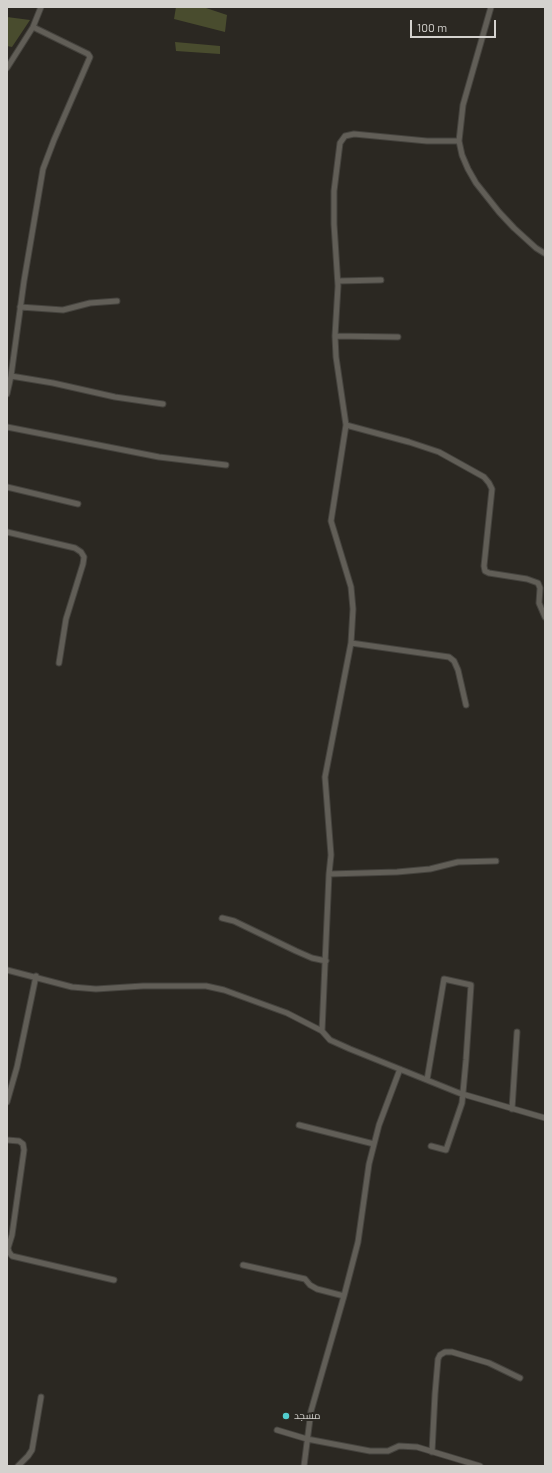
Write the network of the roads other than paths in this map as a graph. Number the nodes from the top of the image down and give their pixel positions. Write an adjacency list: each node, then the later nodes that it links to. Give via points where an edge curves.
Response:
1 (41, 7): 3 (street)
2 (492, 7): 5 (street, via 463,105)
3 (33, 26): 4 (street); 10 (street, via 90,57 43,169)
4 (7, 68)
5 (459, 141): 6 (street, via 468,169 476,183 514,228); 8 (street, via 427,141 354,134 345,136 340,143 334,191)
6 (544, 253)
7 (381, 280): 8 (street)
8 (338, 281): 11 (street)
9 (118, 301): 10 (street, via 90,303 63,310)
10 (20, 306): 13 (street)
11 (335, 336): 12 (street); 16 (street)
12 (398, 337)
13 (11, 376): 14 (street); 15 (street)
14 (7, 394)
15 (163, 404)
16 (346, 425): 22 (street, via 439,452 484,477 492,489 485,571 527,578 538,583 540,603); 23 (street, via 331,521 351,587)
17 (7, 426): 18 (street, via 159,458)
18 (226, 465)
19 (7, 487): 20 (street)
20 (78, 504)
21 (7, 532): 24 (street, via 75,548 84,557 66,618)
22 (545, 617)
23 (351, 643): 25 (street, via 449,656 458,670); 27 (street, via 325,777 331,855)
24 (59, 663)
25 (466, 705)
26 (496, 860): 27 (street, via 458,862 430,869 397,872)
27 (329, 874): 29 (street)
28 (222, 918): 29 (street, via 234,921 312,958)
29 (326, 961): 32 (street)
30 (7, 970): 31 (street)
31 (36, 976): 32 (street, via 72,987 96,989 206,986 287,1013); 37 (street)
32 (322, 1031): 34 (street, via 330,1040)
33 (516, 1032): 38 (street)
34 (400, 1069): 35 (street); 42 (street)
35 (427, 1080): 36 (street); 36 (street, via 444,979 471,985)
36 (463, 1094): 38 (street); 43 (street, via 446,1150)
37 (7, 1102)
38 (512, 1109): 39 (street)
39 (545, 1118)
40 (299, 1125): 42 (street)
41 (7, 1140): 45 (street, via 19,1141 23,1144 24,1150 8,1248 12,1256)
42 (374, 1144): 46 (street, via 358,1242)
43 (431, 1146)
44 (243, 1265): 46 (street, via 305,1279 310,1286)
45 (114, 1280)
46 (344, 1296): 50 (street, via 311,1411)
47 (520, 1378): 51 (street, via 489,1363 452,1352 445,1352 440,1356)
48 (41, 1397): 52 (street, via 32,1450)
49 (277, 1430): 50 (street)
50 (307, 1439): 51 (street, via 370,1451 382,1452 404,1446); 53 (street)
51 (432, 1452): 54 (street)
52 (18, 1466)
53 (304, 1466)
54 (480, 1466)

